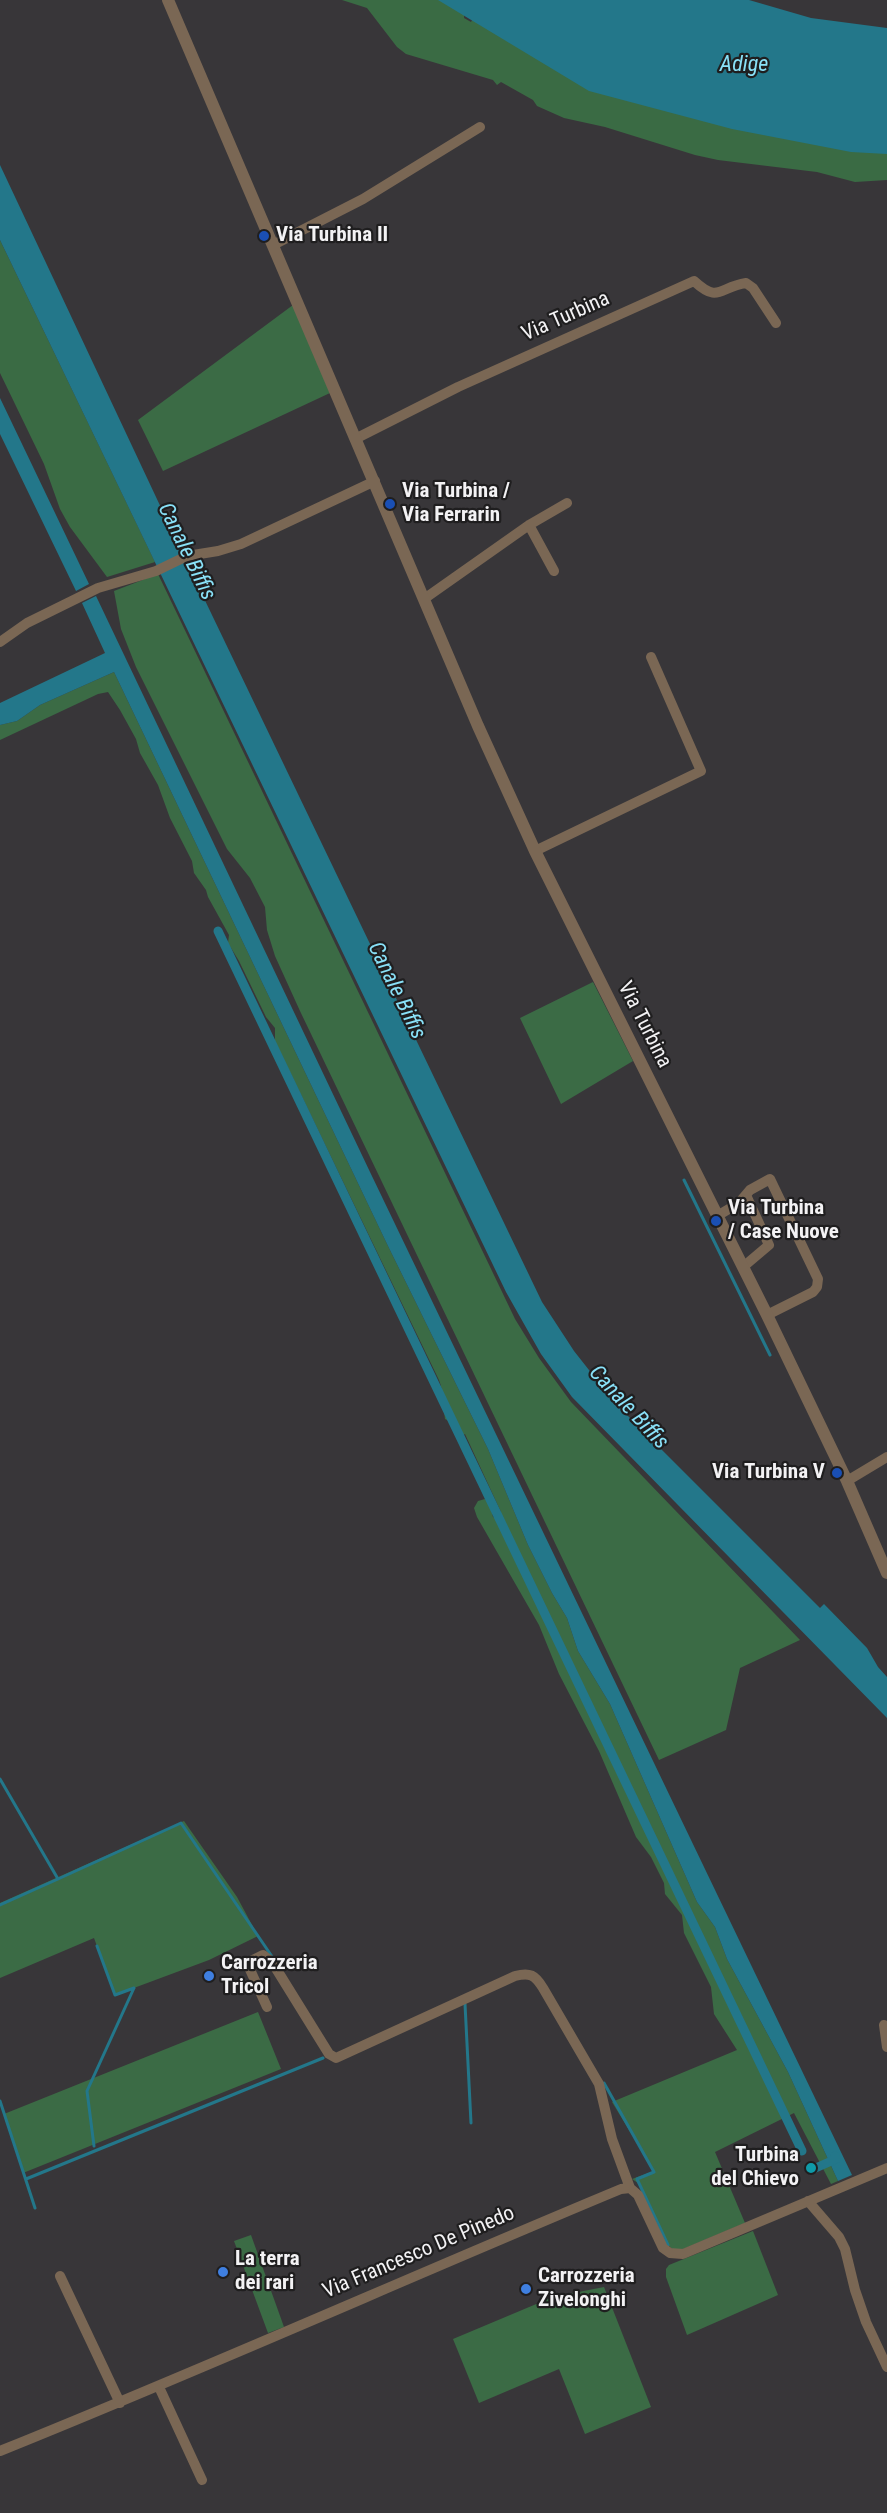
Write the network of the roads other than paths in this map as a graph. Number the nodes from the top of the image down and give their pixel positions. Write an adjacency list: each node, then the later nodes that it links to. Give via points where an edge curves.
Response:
1 (168, 0): 3 (street, Via Turbina)
2 (480, 127): 3 (street, via 363,199)
3 (273, 245): 5 (street, Via Turbina)
4 (776, 323): 5 (street, Via Turbina, via 746,283 710,294 693,281 458,387)
5 (357, 438): 6 (street, Via Turbina)
6 (375, 481): 10 (street, Via Turbina); 11 (street, via 241,544 187,556 156,571 98,588 27,623)
7 (567, 503): 8 (street)
8 (529, 525): 9 (street); 10 (street)
9 (554, 571)
10 (424, 599): 13 (street, Via Turbina)
11 (0, 642)
12 (651, 657): 13 (street, via 701,771)
13 (535, 851): 15 (street, Via Turbina)
14 (746, 1195): 15 (street); 16 (street, via 769,1245); 17 (street, via 770,1179 818,1279 813,1292)
15 (717, 1216): 16 (street, Via Turbina)
16 (743, 1267): 17 (street, Via Turbina)
17 (767, 1315): 19 (street, Via Turbina)
18 (887, 1458): 19 (street)
19 (847, 1481): 20 (street, Via Turbina)
20 (887, 1573)
21 (267, 2007): 25 (street, via 247,1963 263,1955 272,1962 329,2054 336,2058 527,1973 543,1988 599,2084 612,2139)
22 (884, 2025): 23 (street)
23 (887, 2047)
24 (887, 2168): 26 (street)
25 (630, 2188): 26 (street, via 638,2195 663,2248 683,2254); 29 (street, Via Francesco De Pinedo, via 476,2249)
26 (808, 2200): 28 (street, via 845,2249 866,2322)
27 (60, 2276): 30 (street)
28 (887, 2367)
29 (159, 2387): 30 (street, Via Francesco De Pinedo); 32 (street)
30 (120, 2403): 31 (street, Via Francesco De Pinedo)
31 (0, 2451)
32 (202, 2480)

